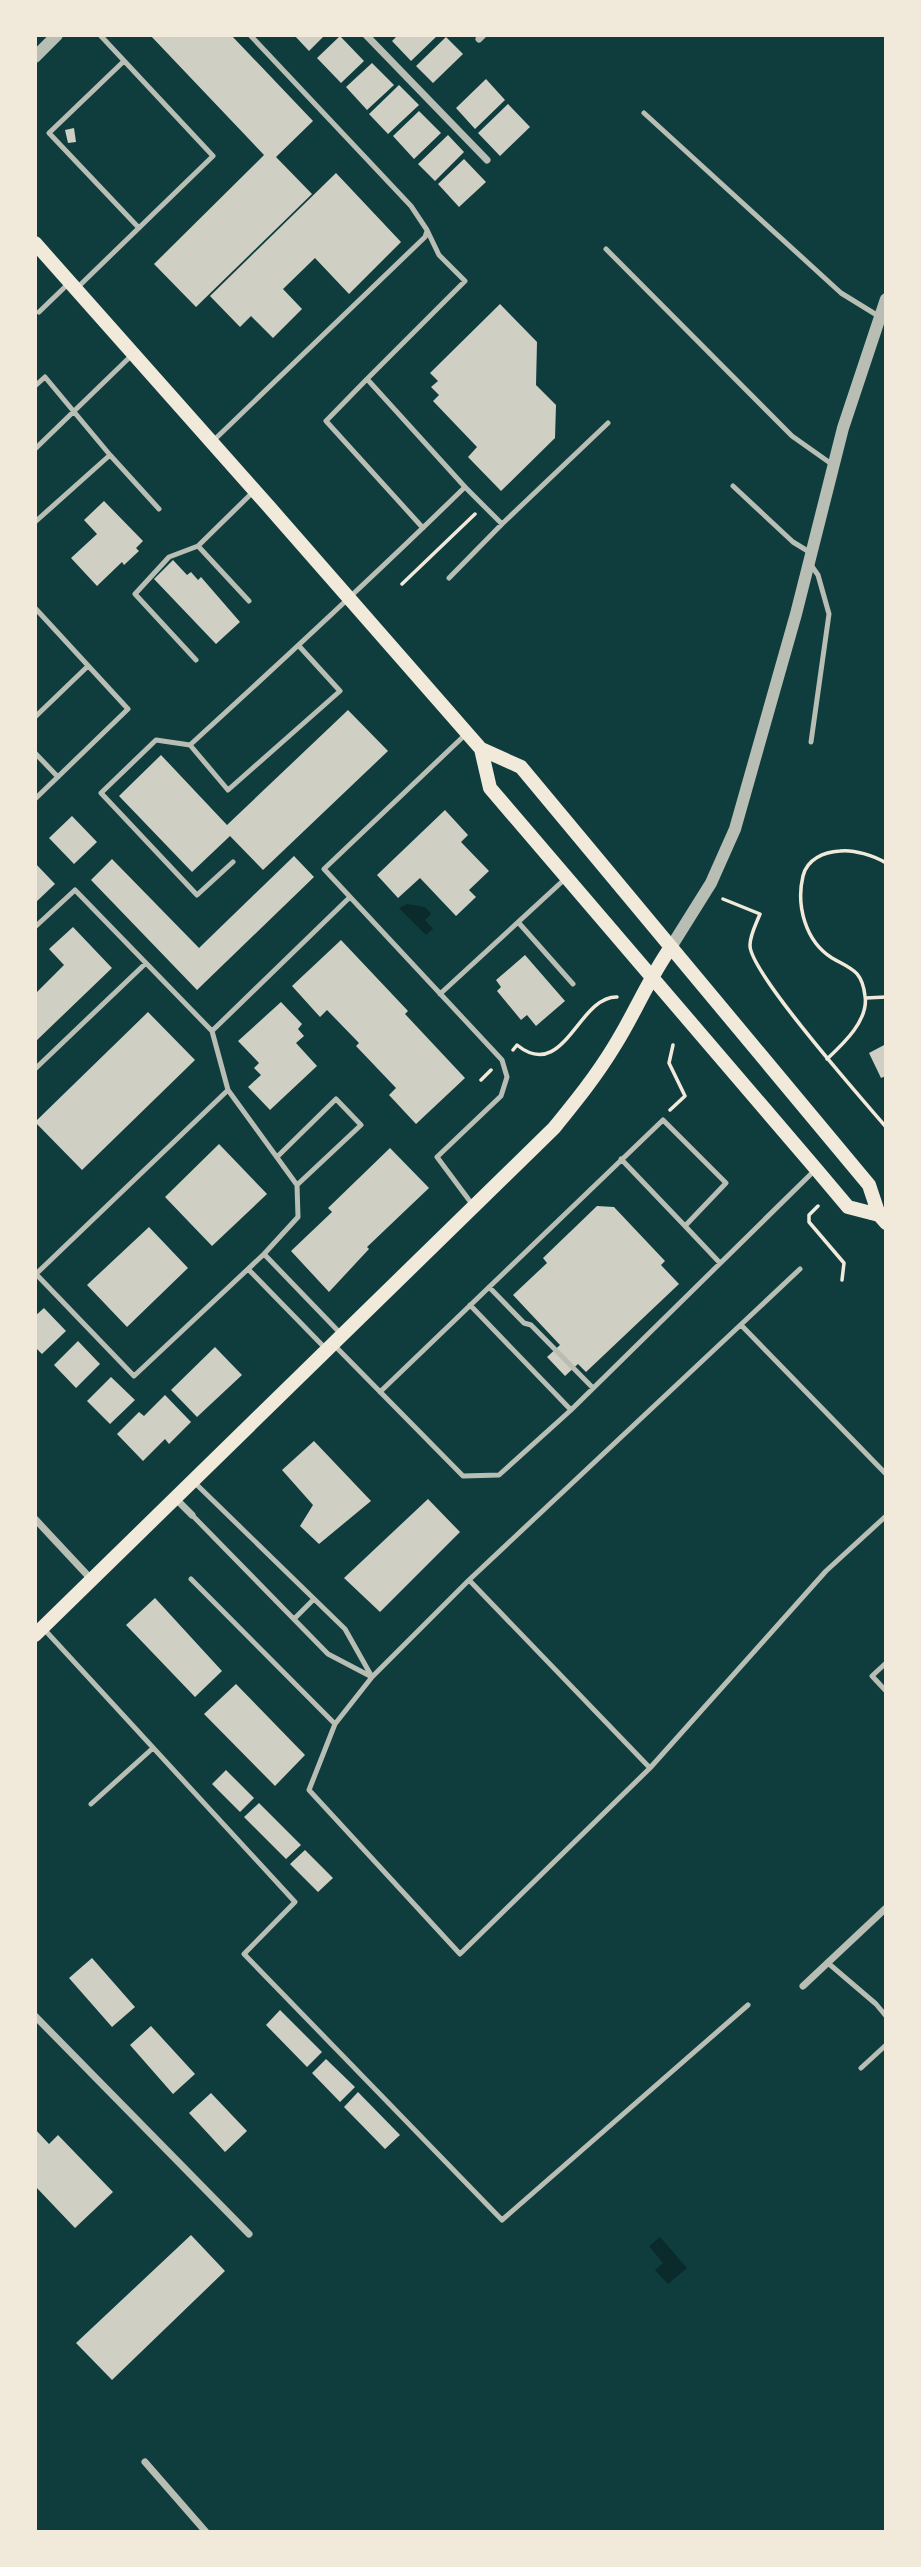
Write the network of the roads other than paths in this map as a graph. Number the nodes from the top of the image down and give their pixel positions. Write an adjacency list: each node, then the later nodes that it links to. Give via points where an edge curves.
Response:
1 (57, 35): 5 (street)
2 (100, 35): 6 (lane)
3 (250, 35): 10 (lane, via 411,206)
4 (366, 35): 8 (street)
5 (35, 57)
6 (124, 61): 9 (lane, via 213,156); 9 (lane, via 48,133)
7 (644, 113): 16 (lane, via 841,293)
8 (487, 160)
9 (139, 228): 13 (lane)
10 (427, 230): 18 (lane, via 439,255 465,281); 22 (lane, via 425,237)
11 (35, 243): 13 (main road)
12 (606, 249): 25 (lane, via 792,436)
13 (73, 286): 15 (lane); 17 (main road)
14 (886, 299): 16 (street)
15 (39, 312)
16 (880, 317): 25 (street)
17 (134, 354): 20 (lane); 22 (main road)
18 (367, 379): 27 (lane); 32 (lane, via 326,421)
19 (35, 386): 20 (lane, via 45,377)
20 (73, 411): 23 (lane); 24 (lane)
21 (608, 423): 31 (lane)
22 (212, 442): 28 (main road)
23 (35, 449)
24 (110, 454): 29 (lane); 30 (lane)
25 (834, 465): 34 (street)
26 (733, 486): 34 (lane)
27 (465, 487): 31 (lane); 32 (lane)
28 (255, 490): 33 (lane); 36 (main road)
29 (159, 509)
30 (35, 522)
31 (502, 524): 35 (lane)
32 (424, 528): 36 (lane)
33 (198, 546): 37 (lane); 40 (lane, via 169,557 135,594)
34 (810, 557): 44 (lane, via 829,614); 55 (street, via 735,829 711,883)
35 (449, 578)
36 (350, 599): 39 (lane); 43 (main road)
37 (249, 601)
38 (35, 608): 41 (lane)
39 (299, 646): 45 (lane); 45 (lane, via 340,691 228,790)
40 (196, 660)
41 (88, 666): 42 (lane); 48 (lane, via 128,709)
42 (35, 717)
43 (466, 733): 46 (main road); 52 (lane, via 324,869)
44 (811, 742)
45 (190, 745): 50 (lane, via 156,740 101,793 197,895)
46 (481, 749): 51 (main road, via 490,789); 55 (main road, via 521,767)
47 (35, 753): 48 (lane)
48 (58, 777): 49 (lane)
49 (35, 799)
50 (233, 862)
51 (566, 878): 53 (lane); 57 (main road)
52 (349, 898): 59 (lane); 60 (lane)
53 (519, 922): 58 (lane); 59 (lane)
54 (35, 927): 56 (lane, via 75,890)
55 (671, 947): 57 (main road); 68 (main road, via 869,1185)
56 (146, 963): 60 (lane); 61 (lane)
57 (651, 976): 65 (main road); 67 (main road, via 593,1080 554,1128)
58 (573, 985)
59 (440, 994): 67 (lane, via 502,1060 507,1077 501,1096 437,1157)
60 (212, 1031): 62 (lane)
61 (35, 1069)
62 (228, 1090): 63 (lane); 74 (lane)
63 (277, 1157): 66 (lane); 66 (lane, via 336,1099 361,1125)
64 (621, 1160): 69 (lane); 69 (lane, via 663,1119 726,1183); 75 (lane)
65 (816, 1169): 68 (main road, via 848,1207); 71 (lane)
66 (297, 1185): 70 (lane, via 298,1217)
67 (474, 1206): 78 (main road)
68 (883, 1219)
69 (685, 1226): 71 (lane)
70 (264, 1254): 72 (lane); 78 (lane)
71 (720, 1263): 79 (lane)
72 (248, 1269): 74 (lane, via 134,1376); 78 (lane)
73 (800, 1269): 77 (lane)
74 (36, 1273)
75 (489, 1287): 76 (lane); 79 (lane)
76 (470, 1305): 80 (lane); 81 (lane)
77 (741, 1325): 82 (lane); 90 (lane)
78 (334, 1343): 80 (lane); 83 (main road)
79 (593, 1388): 81 (lane)
80 (380, 1392): 81 (lane, via 463,1476 499,1475)
81 (570, 1410)
82 (886, 1474)
83 (193, 1481): 84 (main road); 91 (lane)
84 (174, 1498): 85 (street); 88 (main road)
85 (192, 1515): 92 (lane)
86 (886, 1516): 99 (lane, via 826,1571)
87 (35, 1519): 88 (street)
88 (91, 1578): 93 (main road)
89 (191, 1579): 97 (lane)
90 (469, 1580): 95 (lane); 99 (lane)
91 (314, 1599): 92 (lane); 95 (lane, via 345,1629)
92 (294, 1619): 95 (lane, via 328,1654)
93 (39, 1632): 98 (lane)
94 (886, 1663): 96 (lane, via 872,1676)
95 (372, 1676): 97 (lane)
96 (886, 1691)
97 (335, 1724): 99 (lane, via 309,1790 460,1954)
98 (153, 1748): 100 (lane); 104 (lane, via 295,1902 244,1954 502,2220)
99 (650, 1768)
100 (91, 1804)
101 (886, 1908): 102 (street)
102 (828, 1963): 103 (street); 106 (lane)
103 (803, 1986)
104 (748, 2005)
105 (35, 2016): 109 (street)
106 (886, 2016)
107 (886, 2045): 108 (lane)
108 (861, 2068)
109 (249, 2234)
110 (145, 2462): 111 (street)
111 (206, 2532)

